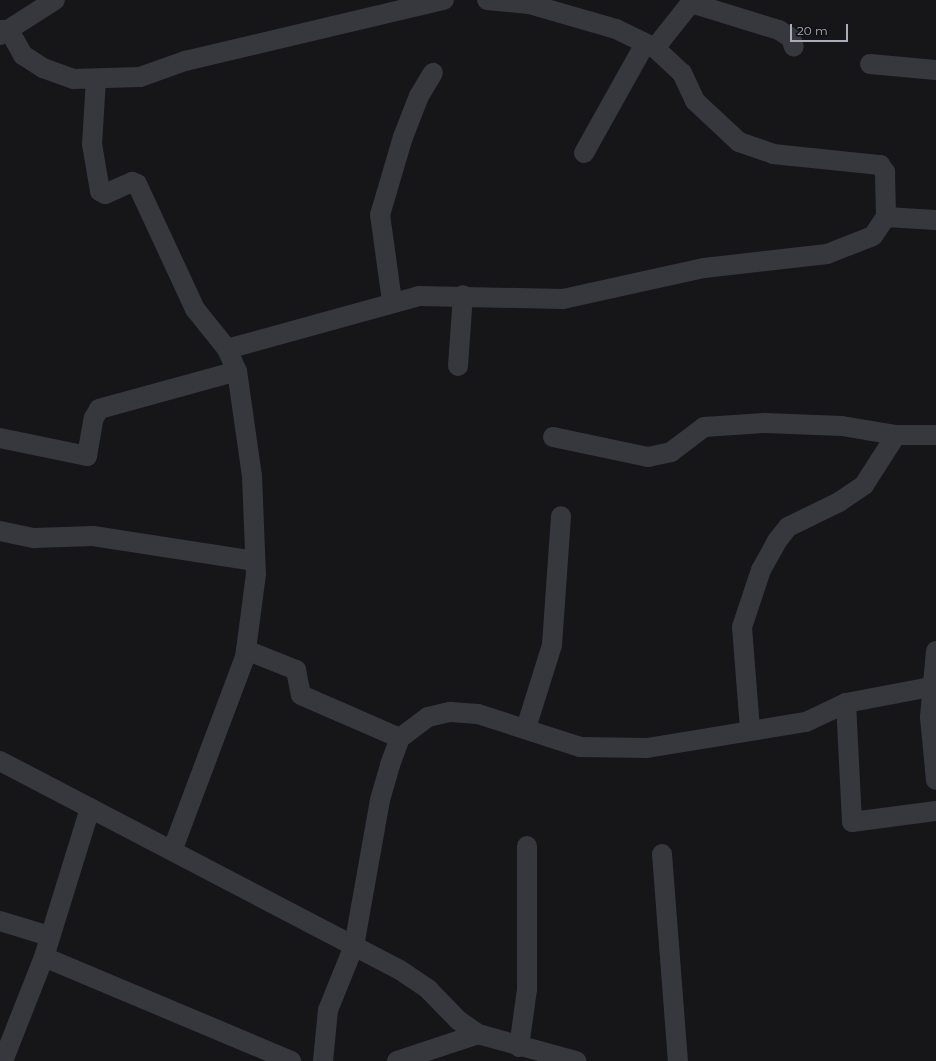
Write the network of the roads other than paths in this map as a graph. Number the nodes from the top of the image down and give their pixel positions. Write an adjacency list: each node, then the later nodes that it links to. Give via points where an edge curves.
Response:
1 (55, 0): 5 (street)
2 (444, 0): 11 (street, via 185,60 140,77)
3 (487, 0): 6 (street, via 536,6 616,29)
4 (686, 1): 6 (street, via 677,20); 7 (street, via 779,30 791,38)
5 (3, 31): 11 (street, via 23,55 44,68 73,79)
6 (650, 46): 12 (street); 13 (street, via 682,73 695,101 739,142 773,154 873,163 885,168)
7 (794, 47)
8 (870, 64): 9 (street)
9 (936, 70)
10 (433, 73): 16 (street, via 419,96 402,138 380,215)
11 (96, 79): 17 (street, via 92,144 100,191 105,194 132,182 137,184 195,309)
12 (584, 153)
13 (886, 217): 14 (street); 15 (street, via 873,236 828,254 704,268 563,299)
14 (936, 220)
15 (463, 295): 16 (street); 18 (street)
16 (392, 300): 17 (street)
17 (228, 349): 19 (street)
18 (458, 366)
19 (237, 372): 22 (street, via 99,409 94,418 87,456); 26 (street, via 252,476)
20 (896, 435): 21 (street); 23 (street, via 842,426 764,423 704,427 671,452 648,457); 32 (street, via 864,485 839,502 788,528 777,541 762,570 742,627)
21 (936, 435)
22 (0, 438)
23 (553, 438)
24 (561, 516): 31 (street, via 552,645)
25 (0, 531): 26 (street, via 34,538 93,536)
26 (256, 562): 27 (street)
27 (246, 650): 33 (street, via 296,670 301,695); 39 (street)
28 (936, 651): 29 (street)
29 (931, 687): 30 (street); 35 (street, via 930,717)
30 (846, 703): 32 (street, via 806,722); 37 (street, via 852,822)
31 (526, 728): 32 (street, via 580,748 647,748); 33 (street, via 498,719 450,712 428,717)
32 (750, 729)
33 (400, 738): 43 (street, via 380,800)
34 (0, 761): 36 (street)
35 (936, 780)
36 (90, 808): 39 (street); 42 (street)
37 (936, 811)
38 (527, 846): 46 (street, via 527,989)
39 (172, 851): 43 (street)
40 (662, 854): 52 (street)
41 (0, 921): 42 (street)
42 (48, 936): 44 (street)
43 (354, 946): 45 (street, via 428,989 458,1020); 49 (street, via 328,1010)
44 (44, 957): 47 (street); 48 (street)
45 (478, 1034): 46 (street); 50 (street)
46 (519, 1047): 51 (street)
47 (4, 1052)
48 (291, 1061)
49 (323, 1061)
50 (397, 1061)
51 (576, 1061)
52 (678, 1061)

